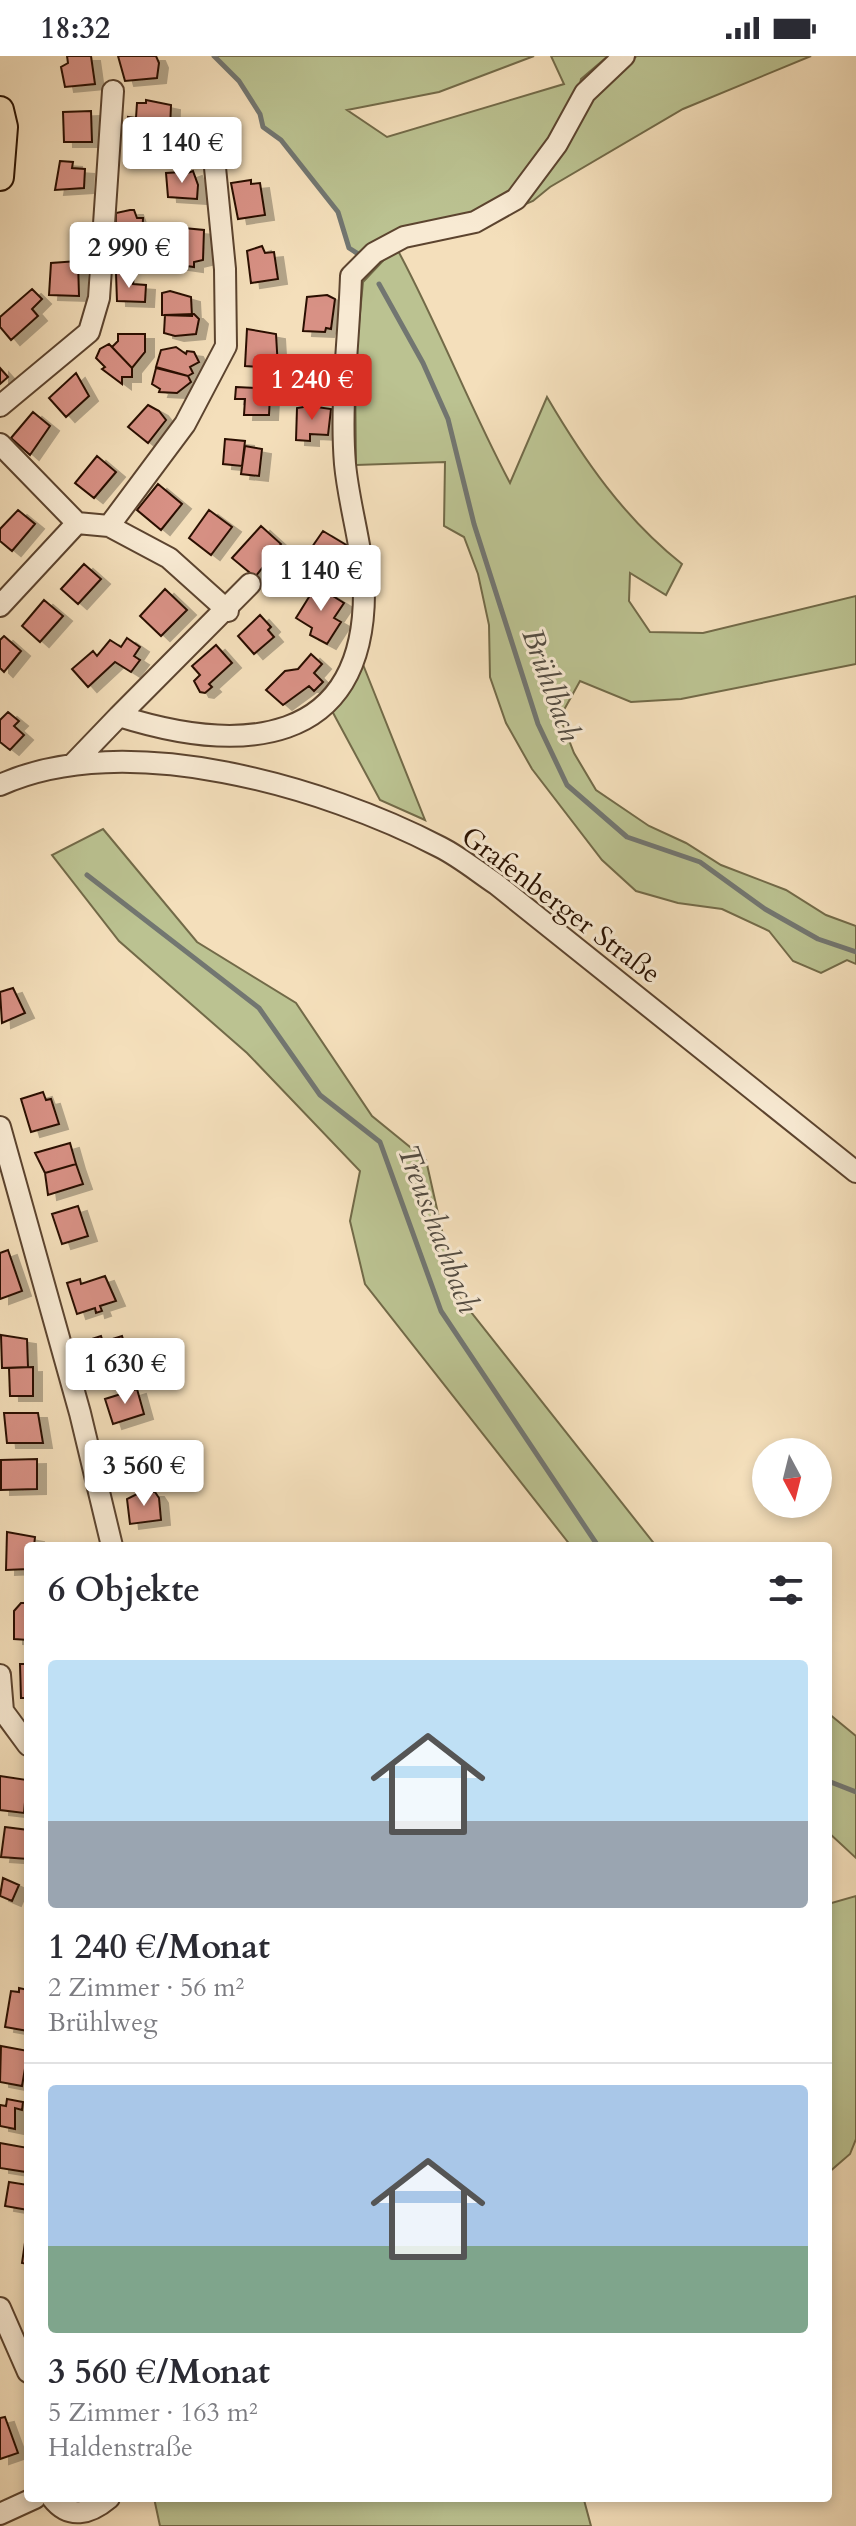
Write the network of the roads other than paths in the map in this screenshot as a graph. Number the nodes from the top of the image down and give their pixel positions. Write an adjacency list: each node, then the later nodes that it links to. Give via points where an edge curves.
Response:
1 (624, 56): 13 (street, via 585,93 557,144 516,199 475,222 404,237 374,253 351,276 344,447 362,567 362,615 360,640 329,704 290,728 237,736 160,729)
2 (113, 91): 6 (street, via 99,298 89,332)
3 (0, 110): 5 (main road)
4 (212, 137): 9 (street, via 225,269 226,346 185,424)
5 (0, 177)
6 (0, 406)
7 (0, 444): 8 (street)
8 (77, 523): 9 (street); 11 (street)
9 (109, 526): 12 (street, via 169,558)
10 (250, 584): 12 (street)
11 (0, 606)
12 (228, 611): 13 (street)
13 (119, 716): 14 (street)
14 (72, 765): 15 (street, Grafenberger Straße); 17 (street, Grafenberger Straße, via 191,766 240,776 331,800 443,849 496,884)
15 (0, 785)
16 (0, 1127): 18 (street)
17 (856, 1172)
18 (111, 1542)
19 (0, 1675): 20 (street, via 3,1711)
20 (24, 1740)
21 (0, 2308): 22 (street)
22 (24, 2363)
23 (26, 2502): 26 (street)
24 (56, 2502): 25 (street, via 74,2513)
25 (101, 2511)
26 (0, 2514)

